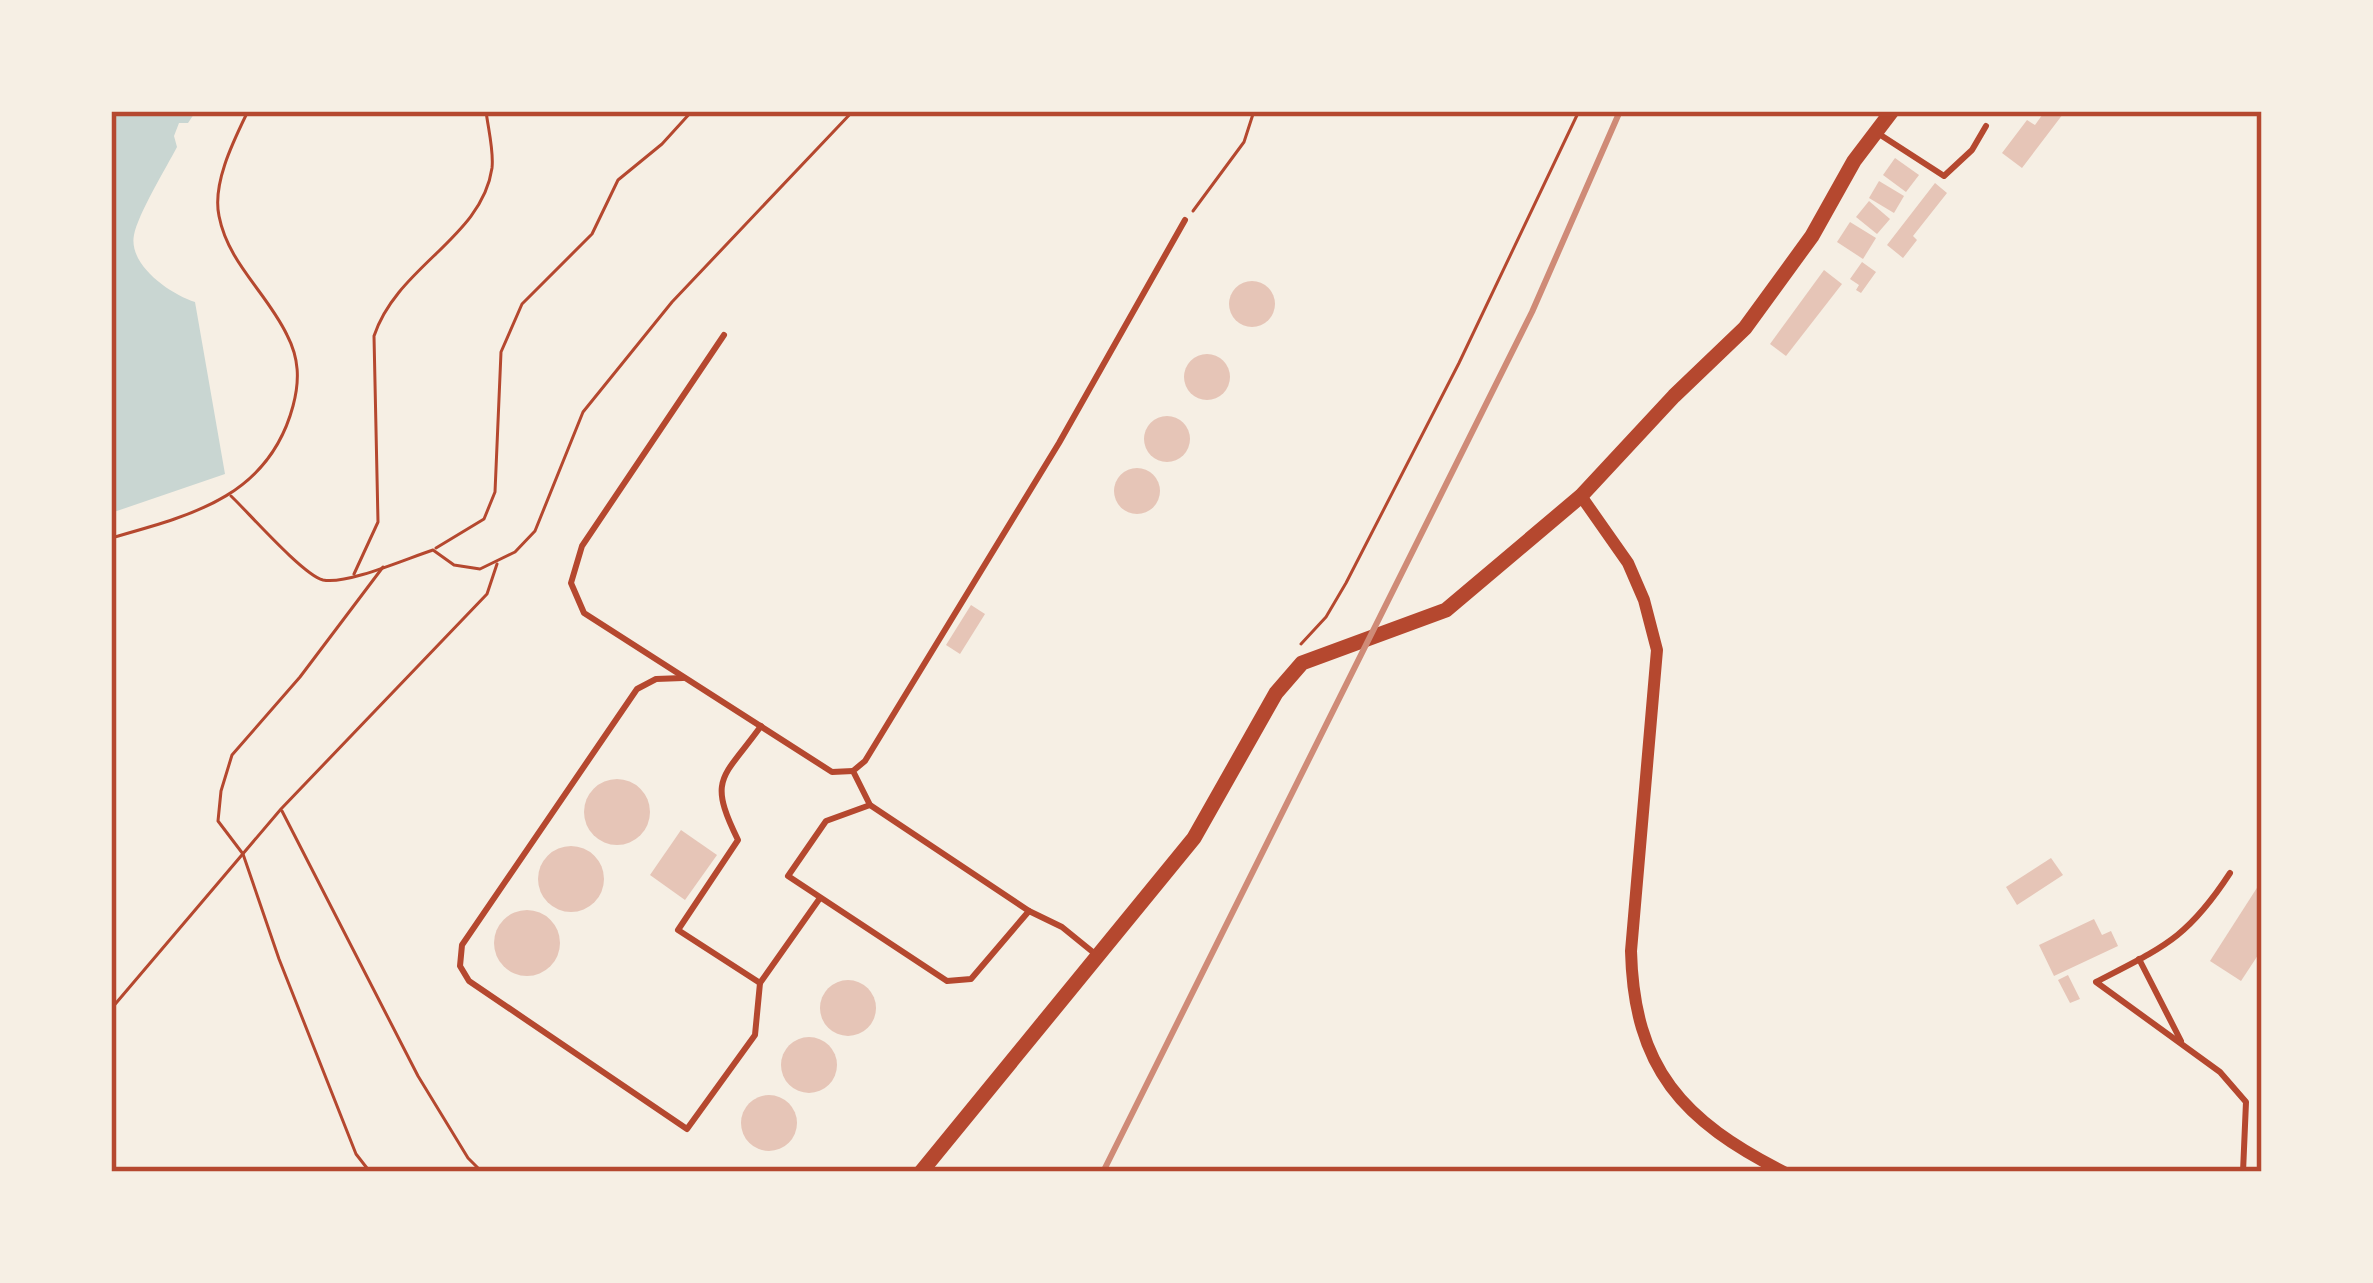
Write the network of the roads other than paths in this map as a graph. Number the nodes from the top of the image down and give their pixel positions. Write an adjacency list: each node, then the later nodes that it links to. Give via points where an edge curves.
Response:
1 (1892, 111): 3 (street)
2 (1986, 126): 3 (lane, via 1944,176)
3 (1876, 132): 6 (street, via 1745,328)
4 (1185, 220): 9 (lane, via 1047,463)
5 (724, 335): 7 (lane, via 582,546 571,583 584,613)
6 (1581, 496): 14 (street, via 1446,610 1302,663 1276,693 1194,838); 19 (street, via 1628,562 1657,650 1630,951 1642,1039 1692,1114)
7 (683, 678): 8 (lane); 16 (lane, via 638,689 462,945 460,966 470,981 687,1129 755,1035)
8 (761, 726): 9 (lane, via 832,772); 16 (lane, via 720,783 738,841 678,930)
9 (854, 771): 10 (lane)
10 (870, 805): 12 (lane, via 826,820 788,876); 13 (lane)
11 (2230, 873): 15 (lane, via 2177,939)
12 (820, 898): 13 (lane, via 930,971 961,982); 16 (lane)
13 (1029, 911): 14 (lane)
14 (1096, 955): 18 (street)
15 (2139, 959): 17 (lane); 17 (lane, via 2096,982)
16 (760, 983)
17 (2182, 1045): 20 (lane, via 2246,1102)
18 (921, 1172)
19 (1784, 1172)
20 (2243, 1172)

